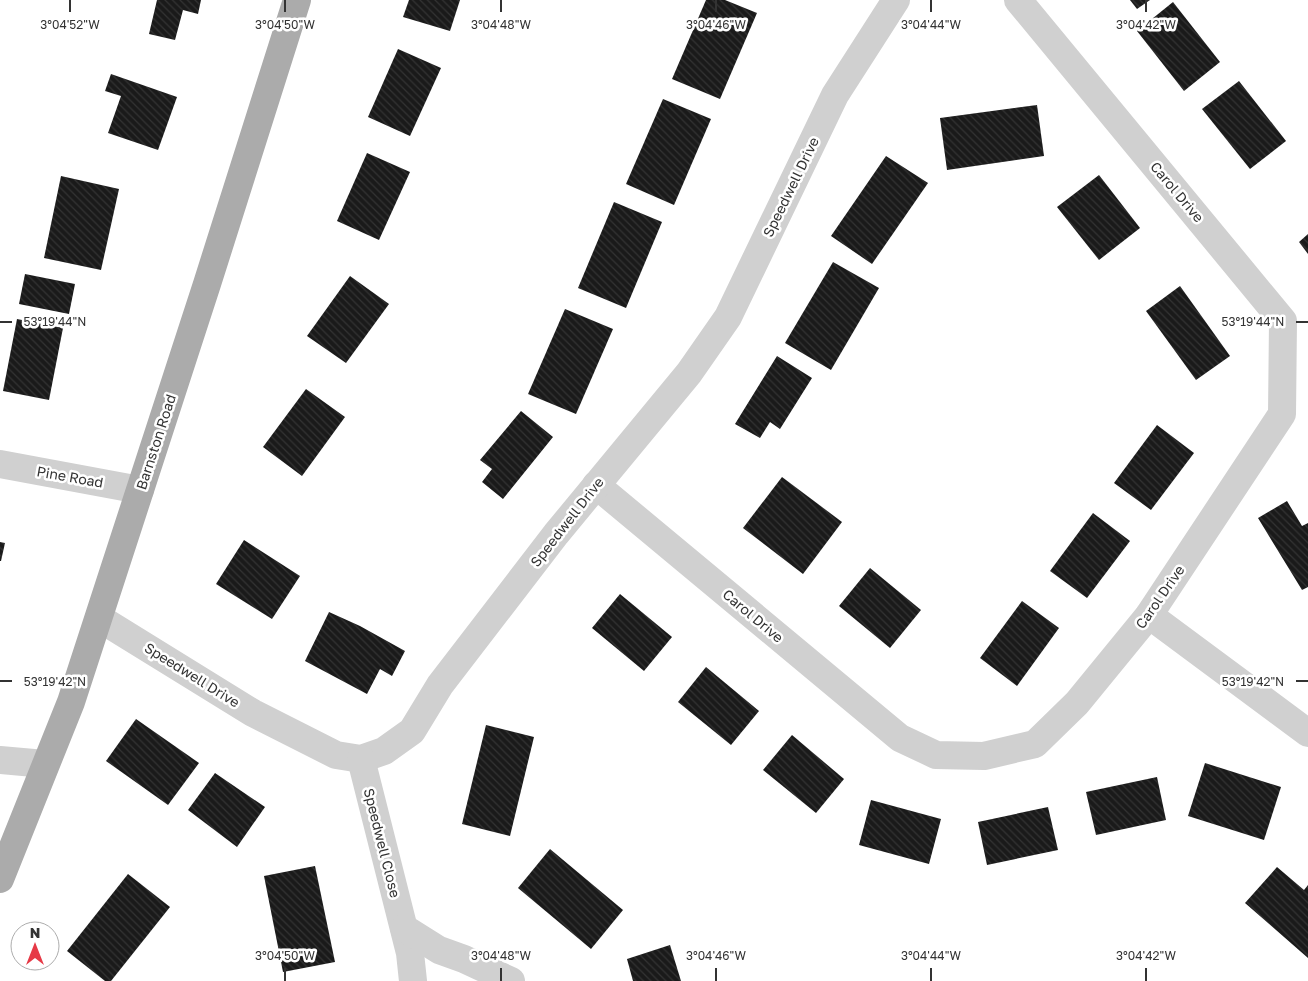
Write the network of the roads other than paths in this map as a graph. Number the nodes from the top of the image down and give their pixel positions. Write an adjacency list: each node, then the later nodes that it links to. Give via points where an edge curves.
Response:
1 (297, 0): 6 (main road, Barnston Road)
2 (896, 0): 5 (street, Speedwell Drive, via 835,95 728,317 689,373)
3 (1018, 0): 7 (street, Carol Drive, via 1283,321 1282,414)
4 (0, 464): 6 (street, Pine Road)
5 (596, 485): 7 (street, Carol Drive, via 900,738 936,755 984,756 1035,744 1077,703); 10 (street, Speedwell Drive, via 440,685 412,732 384,751)
6 (140, 490): 8 (main road, Barnston Road)
7 (1149, 615): 9 (street)
8 (99, 618): 10 (street, Speedwell Drive, via 253,713 336,755); 12 (main road, Barnston Road, via 71,702)
9 (1308, 733)
10 (361, 759): 14 (street, Speedwell Close)
11 (0, 760): 12 (street)
12 (45, 764): 13 (main road, Barnston Road)
13 (0, 879)
14 (404, 928): 15 (street, Speedwell Close); 16 (street, via 440,950)
15 (413, 981)
16 (511, 981)

